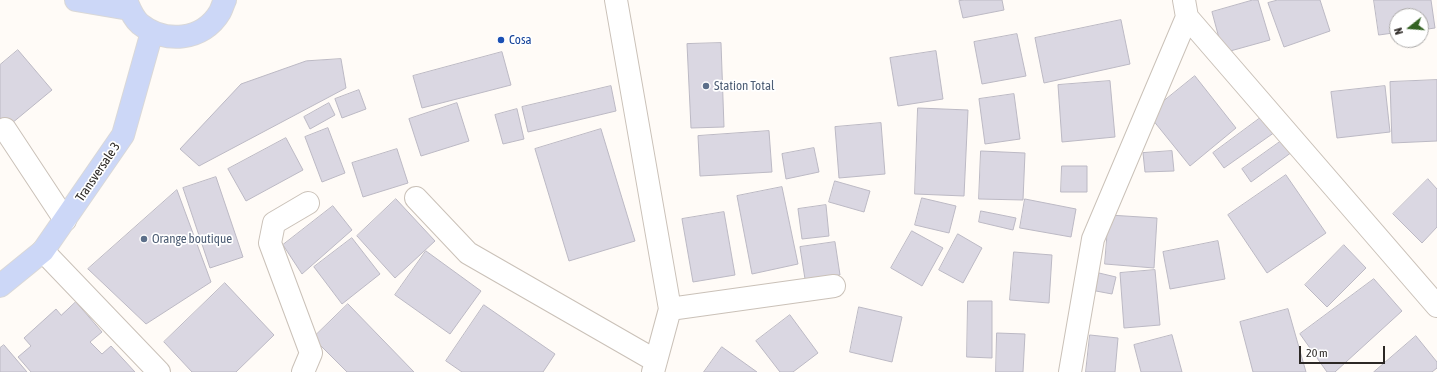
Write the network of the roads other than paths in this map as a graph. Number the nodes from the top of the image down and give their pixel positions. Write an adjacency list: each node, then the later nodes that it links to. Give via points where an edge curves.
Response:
1 (76, 0): 4 (main road)
2 (225, 0): 6 (main road, via 220,12 198,33 183,37 167,37)
3 (616, 0): 15 (street)
4 (127, 4): 6 (main road, via 139,23)
5 (1185, 8): 14 (street); 19 (street, via 1093,239)
6 (152, 32): 10 (main road, Transversale 3, via 123,135)
7 (5, 129): 10 (street)
8 (416, 198): 16 (street, via 468,253)
9 (308, 203): 18 (street, via 274,223 270,243 312,353)
10 (65, 220): 11 (main road, Transversale 3)
11 (44, 251): 12 (main road, Transversale 3); 17 (street)
12 (0, 286)
13 (834, 286): 15 (street)
14 (1437, 306)
15 (670, 309): 16 (street)
16 (655, 366)
17 (159, 372)
18 (303, 372)
19 (1070, 372)

